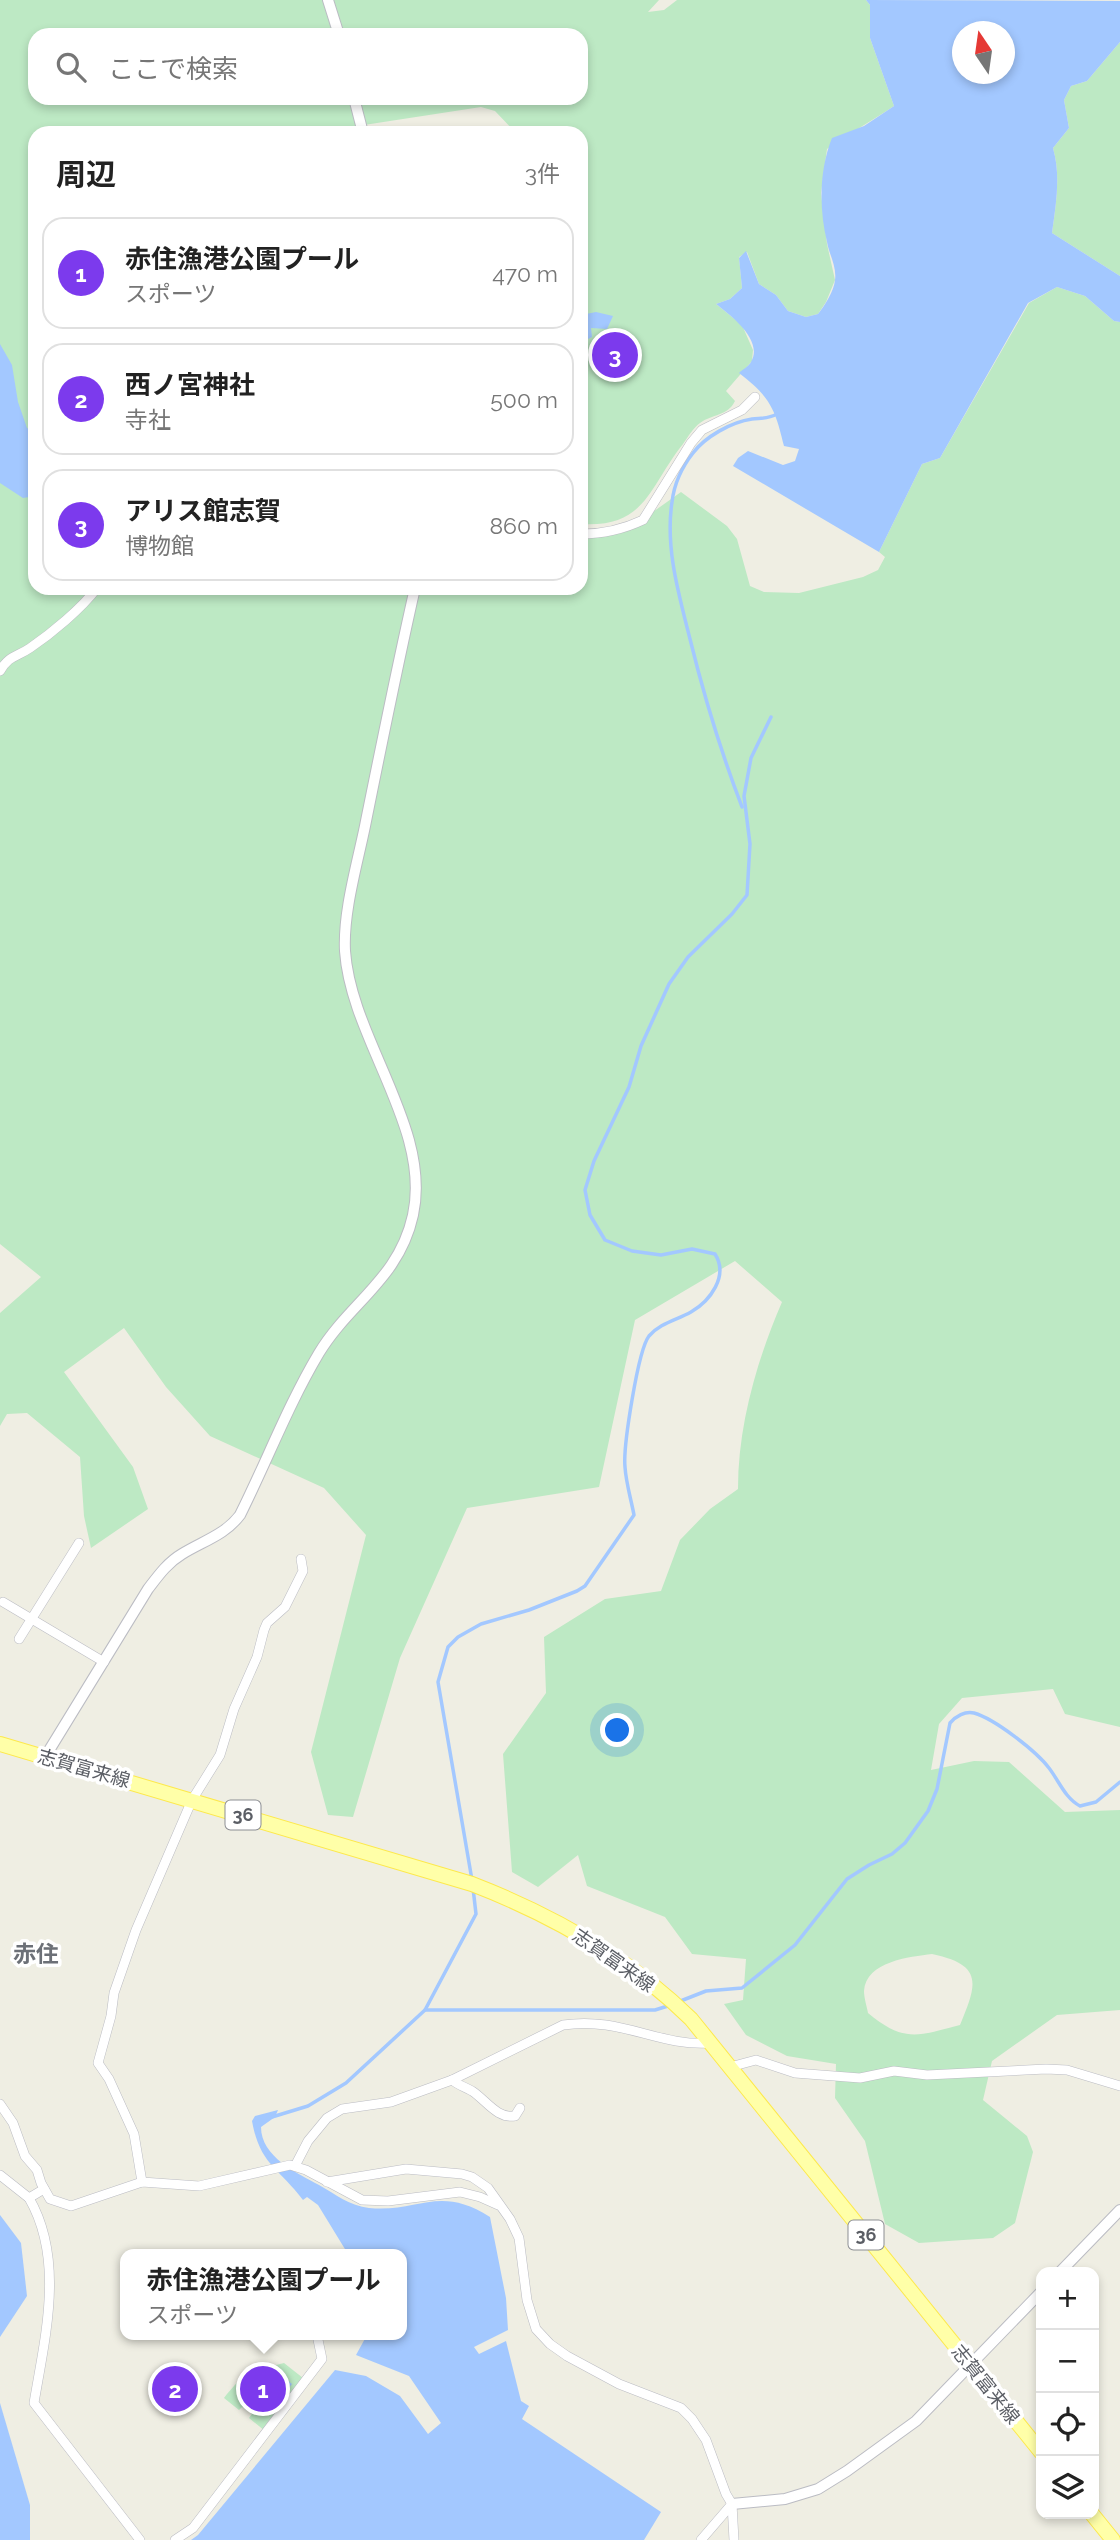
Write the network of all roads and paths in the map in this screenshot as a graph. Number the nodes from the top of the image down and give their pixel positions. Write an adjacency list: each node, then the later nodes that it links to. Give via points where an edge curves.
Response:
1 (328, 0): 2 (street)
2 (337, 28)
3 (357, 105): 4 (street)
4 (361, 126)
5 (755, 397): 6 (street, via 742,410 702,430 643,520)
6 (588, 534)
7 (90, 595): 9 (street)
8 (413, 595): 15 (street, via 345,933 357,1009 413,1158 415,1194 407,1235 382,1280 319,1354 233,1525 166,1566)
9 (0, 671)
10 (79, 1543): 13 (street)
11 (301, 1559): 18 (street, via 303,1571 295,1589 264,1630 220,1755)
12 (3, 1602): 13 (street)
13 (32, 1620): 14 (street); 15 (street)
14 (19, 1639)
15 (104, 1662): 17 (street)
16 (0, 1744): 17 (main road, 志賀富来線 / 36)
17 (45, 1757): 18 (main road, 志賀富来線 / 36)
18 (192, 1800): 19 (main road, 志賀富来線 / 36, via 515,1900 596,1944 671,2000); 27 (street, via 136,1930 97,2063 110,2079 134,2134)
19 (710, 2043): 20 (main road, 志賀富来線 / 36); 21 (street, via 683,2044 628,2028 582,2022 563,2025)
20 (730, 2067): 22 (street, via 755,2060 795,2073 860,2078 894,2071 927,2075 1067,2070); 36 (main road, 志賀富来線 / 36)
21 (452, 2080): 24 (street, via 505,2116 515,2116); 25 (street, via 391,2102 342,2109 327,2118)
22 (1120, 2086)
23 (0, 2104): 29 (street)
24 (520, 2108)
25 (293, 2166): 27 (street, via 200,2186); 28 (street)
26 (0, 2175): 30 (street)
27 (142, 2182): 29 (street, via 71,2206 50,2199)
28 (327, 2182): 31 (street, via 362,2200 460,2192); 31 (street, via 406,2169 450,2172 479,2181)
29 (44, 2189): 30 (street)
30 (29, 2198): 40 (street, via 41,2218 50,2264 34,2403)
31 (498, 2205): 38 (street, via 519,2238 527,2300 536,2329 567,2356 681,2409 706,2440)
32 (1120, 2210): 33 (street)
33 (1065, 2267)
34 (1036, 2297): 36 (street)
35 (318, 2340): 41 (street, via 322,2359 193,2528)
36 (970, 2364): 37 (main road, 志賀富来線 / 36); 38 (street, via 916,2421 818,2489 785,2499)
37 (1036, 2446)
38 (732, 2504): 42 (street); 43 (street)
39 (1096, 2519): 44 (main road)
40 (140, 2540)
41 (175, 2540)
42 (701, 2540)
43 (734, 2540)
44 (1113, 2540)

